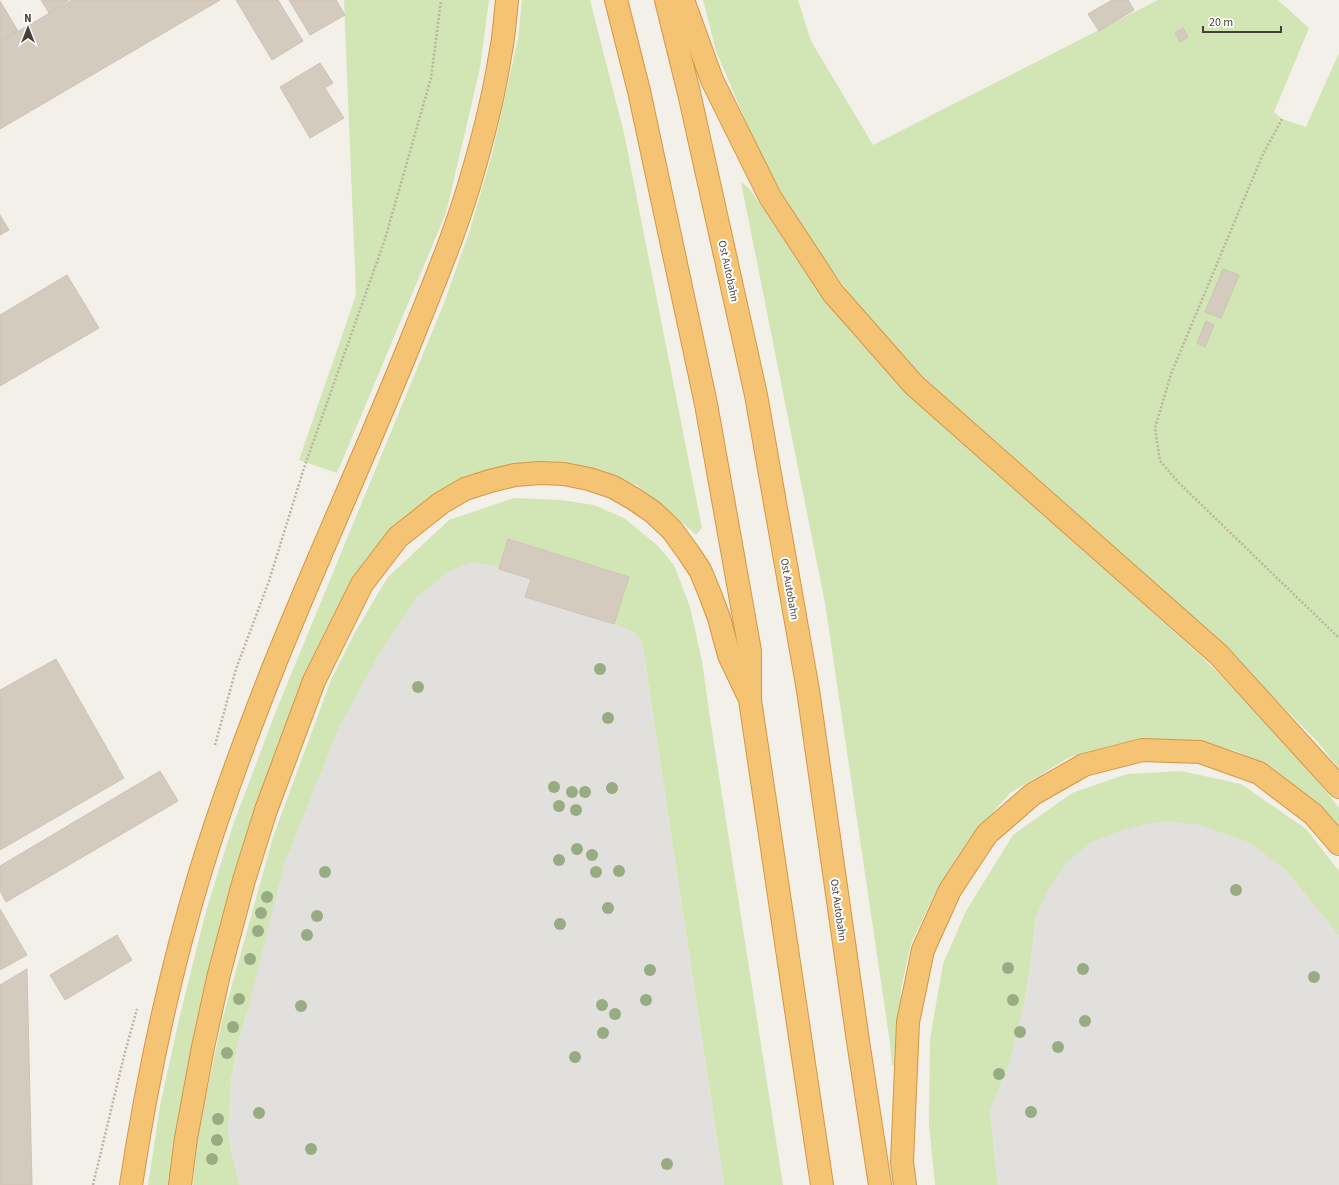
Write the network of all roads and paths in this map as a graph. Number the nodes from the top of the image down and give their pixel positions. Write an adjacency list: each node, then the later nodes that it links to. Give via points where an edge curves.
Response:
1 (441, 0): 7 (path, via 431,78 385,239)
2 (507, 0): 12 (highway, via 489,111 450,243 402,364 274,667 224,800 200,874 174,966 139,1133)
3 (616, 0): 9 (highway, via 639,91 706,404 750,651)
4 (666, 0): 15 (highway, Ost Autobahn, via 757,403 808,690)
5 (683, 0): 10 (highway, via 712,80 770,197 833,293 914,385 1218,654)
6 (1282, 119): 8 (path, via 1262,156 1171,374 1155,428 1160,461 1179,483)
7 (287, 523)
8 (1339, 638)
9 (750, 700): 13 (highway, via 729,655 719,618 700,570 672,530 653,512 613,488 589,479 564,474 540,473 490,481 465,489 441,503 398,537 362,584 314,681 266,810 219,974 186,1138); 14 (highway)
10 (1339, 787)
11 (1339, 844): 16 (highway, via 1314,814 1259,773 1200,752 1142,750 1084,765 1033,794 987,834 950,890 923,950 908,1022 902,1162)
12 (131, 1185)
13 (180, 1185)
14 (822, 1185)
15 (880, 1185)
16 (905, 1185)

